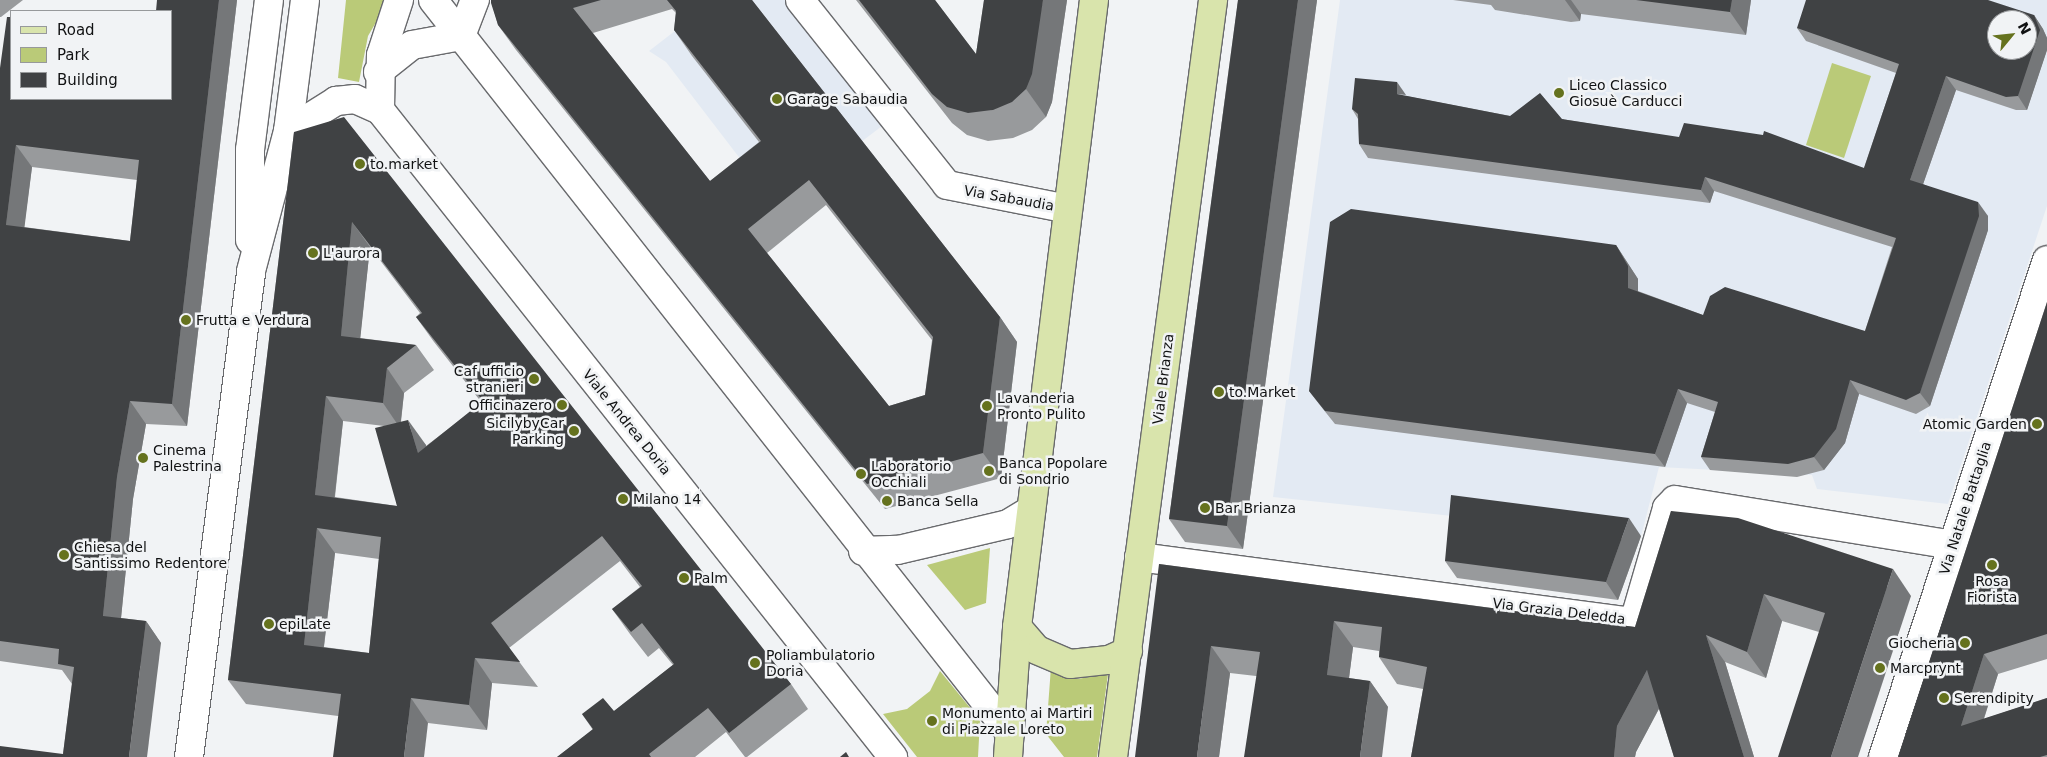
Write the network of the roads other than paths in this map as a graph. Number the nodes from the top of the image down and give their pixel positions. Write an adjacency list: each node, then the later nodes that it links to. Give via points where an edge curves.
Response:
1 (269, 0): 15 (street, via 250,150)
2 (305, 0): 12 (street)
3 (399, 0): 10 (street, via 384,38)
4 (433, 0): 9 (street)
5 (475, 0): 9 (street)
6 (800, 0): 13 (street, Via Sabaudia, via 946,185)
7 (1094, 0): 13 (main road)
8 (1213, 0): 19 (main road, Viale Brianza)
9 (461, 36): 10 (street, via 412,45); 18 (street)
10 (378, 72): 11 (street)
11 (380, 110): 12 (street, Viale Andrea Doria, via 355,99 336,100); 24 (street, Viale Andrea Doria)
12 (288, 131): 15 (street)
13 (1068, 209): 16 (main road)
14 (2047, 260): 17 (street, Via Natale Battaglia)
15 (251, 271): 23 (street)
16 (1031, 510): 18 (street, via 999,526 898,550); 20 (main road)
17 (1952, 545): 19 (street, Via Grazia Deledda, via 1675,500 1667,508 1636,615 1628,621); 27 (street, Via Natale Battaglia)
18 (863, 551): 22 (street)
19 (1139, 557): 21 (main road, Viale Brianza)
20 (1017, 627): 21 (main road, via 1037,650 1070,664 1109,660); 22 (main road)
21 (1128, 651): 26 (main road, Viale Brianza)
22 (1009, 745): 25 (main road)
23 (189, 757)
24 (893, 757)
25 (1030, 757)
26 (1113, 757)
27 (1883, 757)

